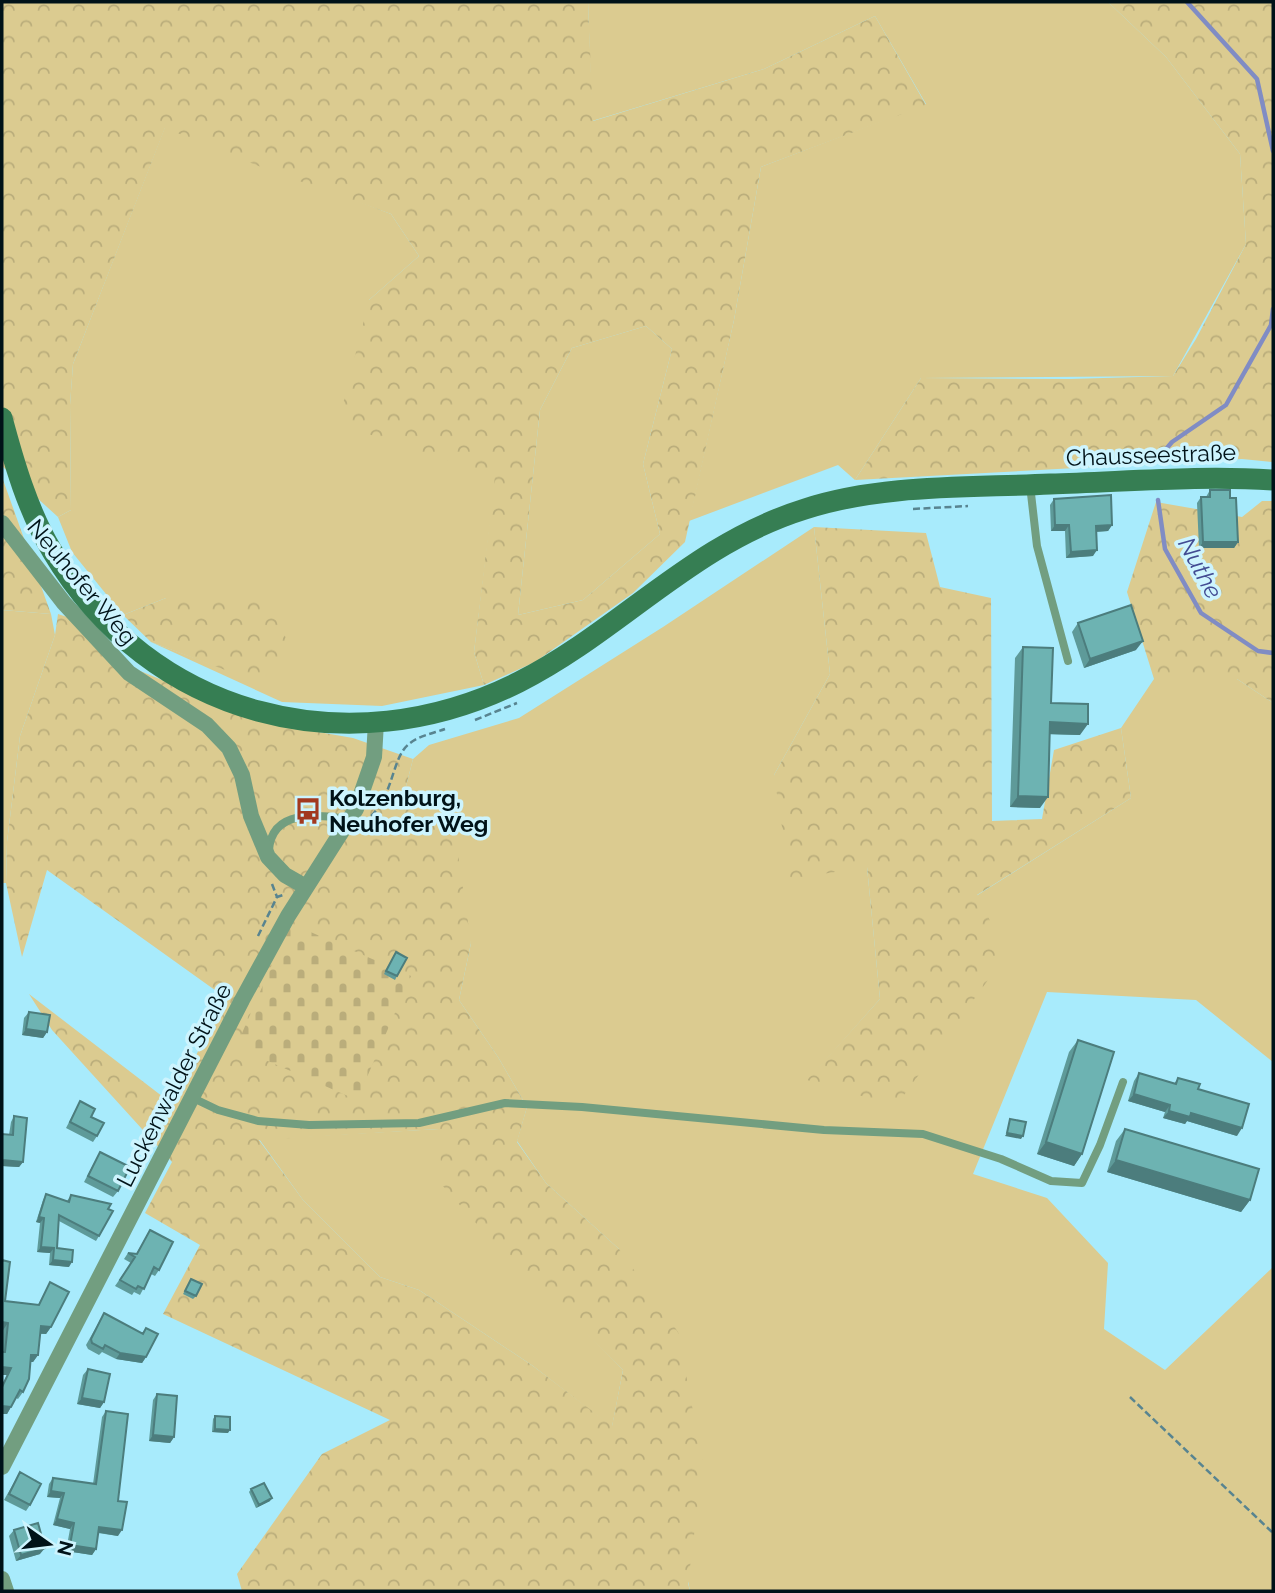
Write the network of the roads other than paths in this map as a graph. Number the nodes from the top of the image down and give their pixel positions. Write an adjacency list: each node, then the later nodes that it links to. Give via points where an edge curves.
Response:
1 (2, 418): 6 (main road, Chausseestraße, via 15,469 51,550 84,597 159,668 210,697 271,716 340,724)
2 (1273, 480): 3 (main road, Chausseestraße)
3 (1030, 485): 5 (lane, via 1037,546); 6 (main road, Chausseestraße, via 930,489 804,509 736,538 682,569 573,650 518,683 451,709)
4 (2, 523): 8 (street, Neuhofer Weg, via 64,603 129,673 207,725 229,748)
5 (1068, 661)
6 (376, 722): 7 (street, Luckenwalder Straße, via 374,757)
7 (351, 819): 8 (lane, via 297,817 280,823 269,842); 9 (street, Luckenwalder Straße)
8 (268, 857): 9 (street, Neuhofer Weg, via 285,875)
9 (306, 887): 11 (street, Luckenwalder Straße)
10 (1123, 1082): 11 (lane, via 1082,1183 1051,1181 923,1134 505,1103 419,1123 309,1125 258,1121)
11 (193, 1098): 12 (street, Luckenwalder Straße)
12 (2, 1467)
13 (2, 1579): 14 (street)
14 (6, 1591)

